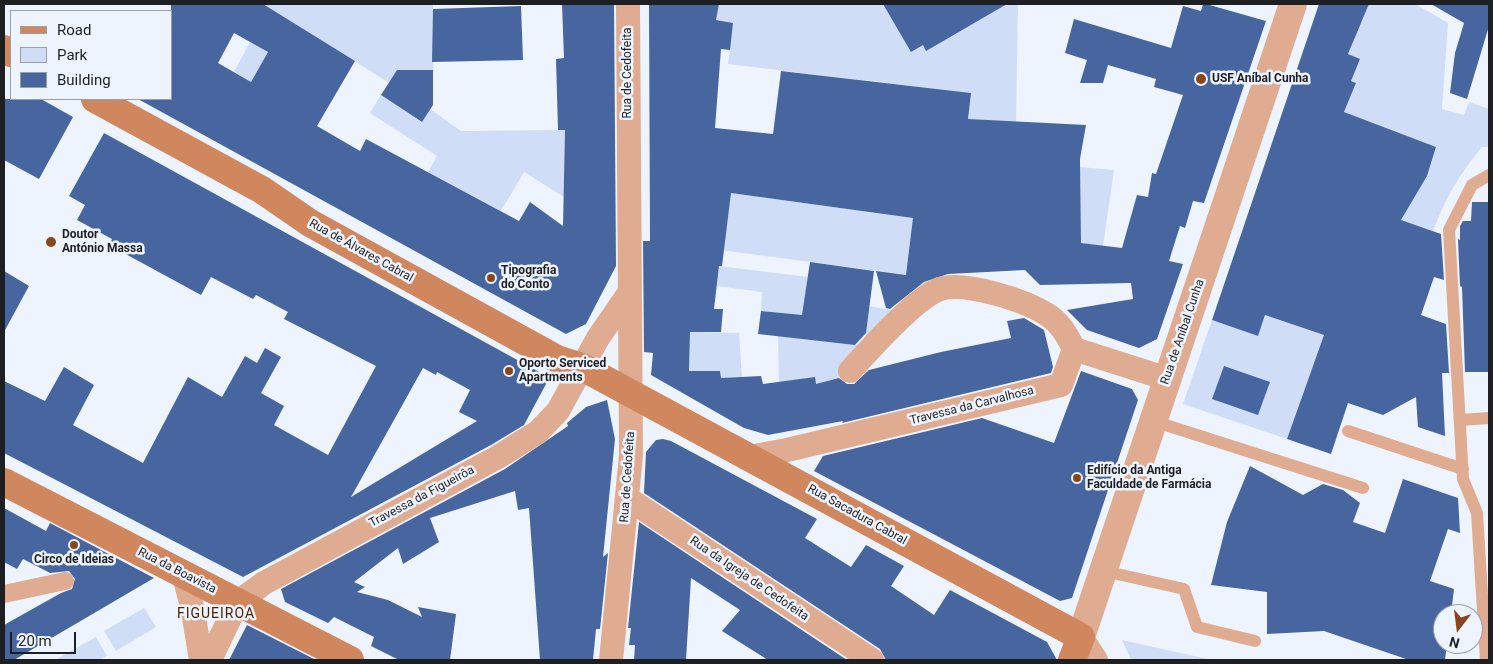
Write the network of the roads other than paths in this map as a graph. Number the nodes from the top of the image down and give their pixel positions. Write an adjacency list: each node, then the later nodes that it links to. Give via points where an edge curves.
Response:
1 (1293, 4): 9 (street, Rua de Aníbal Cunha)
2 (624, 9): 5 (street, Rua de Cedofeita, via 622,52)
3 (97, 100): 7 (main road, Rua de Álvares Cabral, via 262,190 310,224 557,359)
4 (1489, 175): 12 (lane, via 1472,185 1449,230)
5 (629, 293): 7 (street); 10 (street, Rua de Cedofeita)
6 (1074, 349): 8 (street, via 1065,330 1047,314 1004,296 950,287 931,293 909,311); 9 (street); 15 (street, Travessa da Carvalhosa, via 1061,385)
7 (582, 367): 10 (main road, Rua de Álvares Cabral); 24 (street, Travessa da Figueirôa, via 558,411 528,438 264,583)
8 (850, 371)
9 (1168, 379): 13 (street, Rua de Aníbal Cunha)
10 (632, 394): 15 (main road, Rua Sacadura Cabral); 19 (street, Rua de Cedofeita)
11 (1489, 418): 12 (lane)
12 (1460, 420): 16 (lane)
13 (1153, 421): 18 (lane); 20 (street, Rua de Aníbal Cunha)
14 (1348, 431): 16 (lane)
15 (750, 457): 26 (main road, Rua Sacadura Cabral)
16 (1463, 469): 33 (lane, via 1463,479 1477,513)
17 (4, 482): 21 (main road, Rua da Boavista)
18 (1363, 488)
19 (627, 498): 30 (street, Rua de Cedofeita); 31 (street, Rua da Igreja de Cedofeita)
20 (1104, 571): 25 (lane, via 1184,589 1197,627); 26 (street, Rua de Aníbal Cunha)
21 (184, 575): 24 (main road, Rua da Boavista); 27 (street)
22 (65, 581): 23 (street)
23 (4, 594)
24 (237, 603): 28 (street); 29 (main road, Rua da Boavista)
25 (1255, 641)
26 (1077, 649): 32 (street)
27 (201, 660)
28 (210, 660)
29 (350, 660)
30 (611, 660)
31 (872, 660)
32 (1096, 660)
33 (1486, 660)

